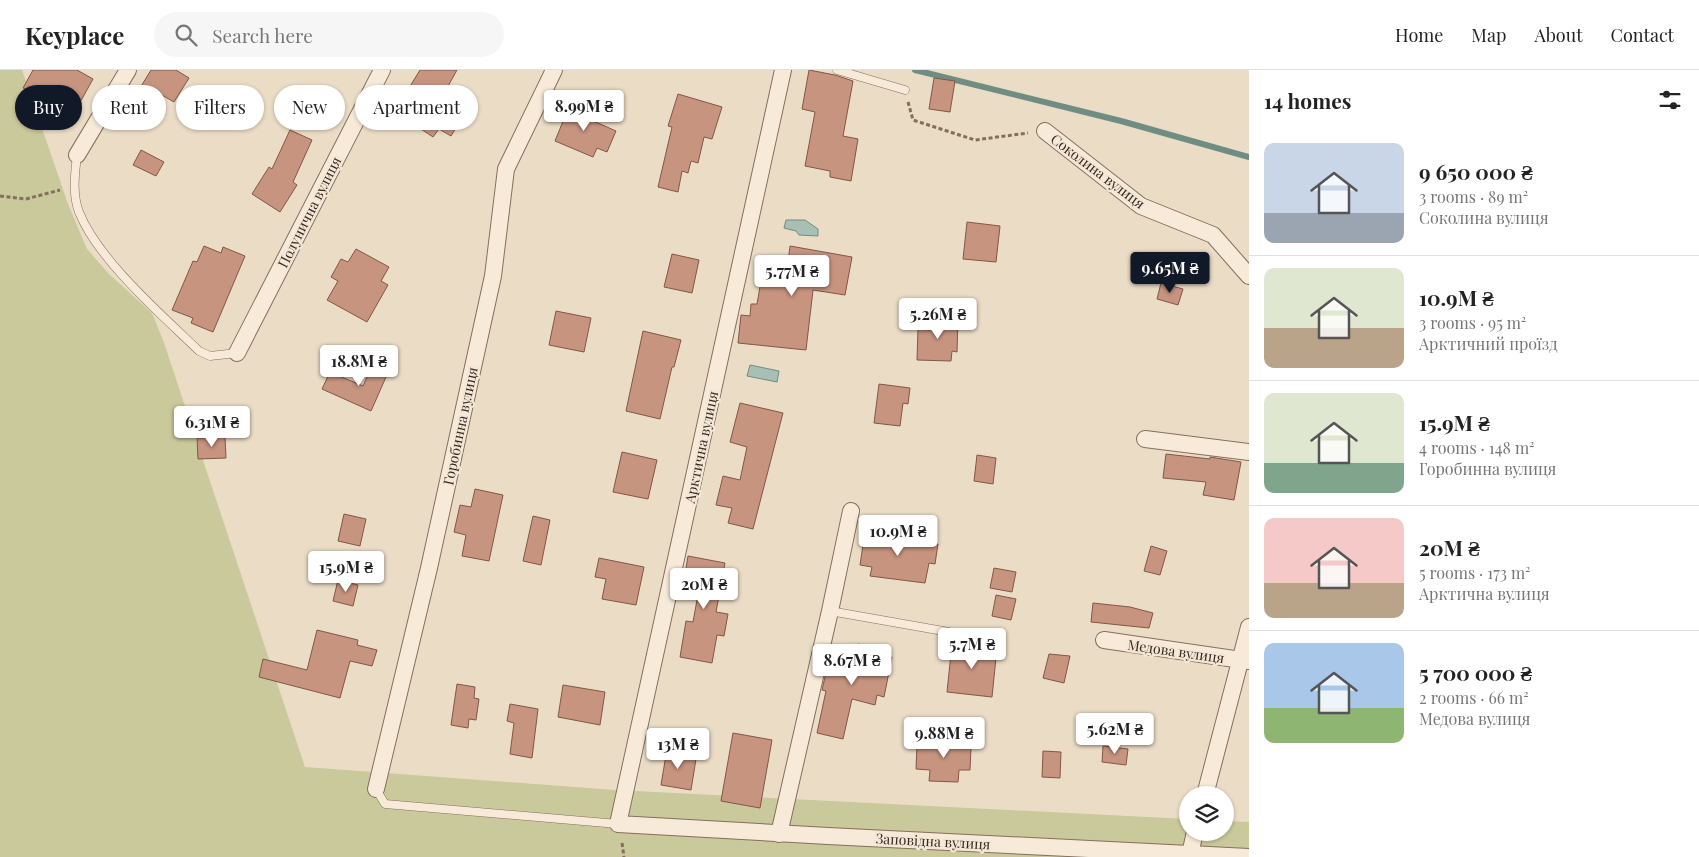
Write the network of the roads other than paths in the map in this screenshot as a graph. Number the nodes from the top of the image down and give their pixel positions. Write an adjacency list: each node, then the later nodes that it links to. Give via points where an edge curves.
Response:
1 (128, 70): 8 (street)
2 (382, 70): 10 (street, Полунична вулиця)
3 (554, 70): 20 (street, Горобинна вулиця, via 506,169 493,276 429,568)
4 (784, 70): 21 (street, Арктична вулиця)
5 (837, 70): 6 (lane)
6 (905, 90)
7 (1045, 131): 9 (street, Соколина вулиця, via 1141,206 1214,236)
8 (77, 154): 10 (lane, via 73,186 79,211 94,240 142,295 200,351 210,356)
9 (1249, 276)
10 (236, 353)
11 (1145, 438): 12 (street)
12 (1249, 452)
13 (852, 511): 14 (street)
14 (830, 612): 16 (lane); 22 (street)
15 (1249, 627): 18 (street)
16 (949, 632)
17 (1104, 640): 18 (street, Медова вулиця)
18 (1244, 661): 19 (street)
19 (1208, 786)
20 (376, 789): 21 (lane, via 385,804)
21 (618, 824): 22 (street, Заповідна вулиця)
22 (779, 834): 24 (street, Заповідна вулиця)
23 (1193, 841): 24 (street)
24 (1190, 854): 25 (street, Заповідна вулиця)
25 (1249, 857)

